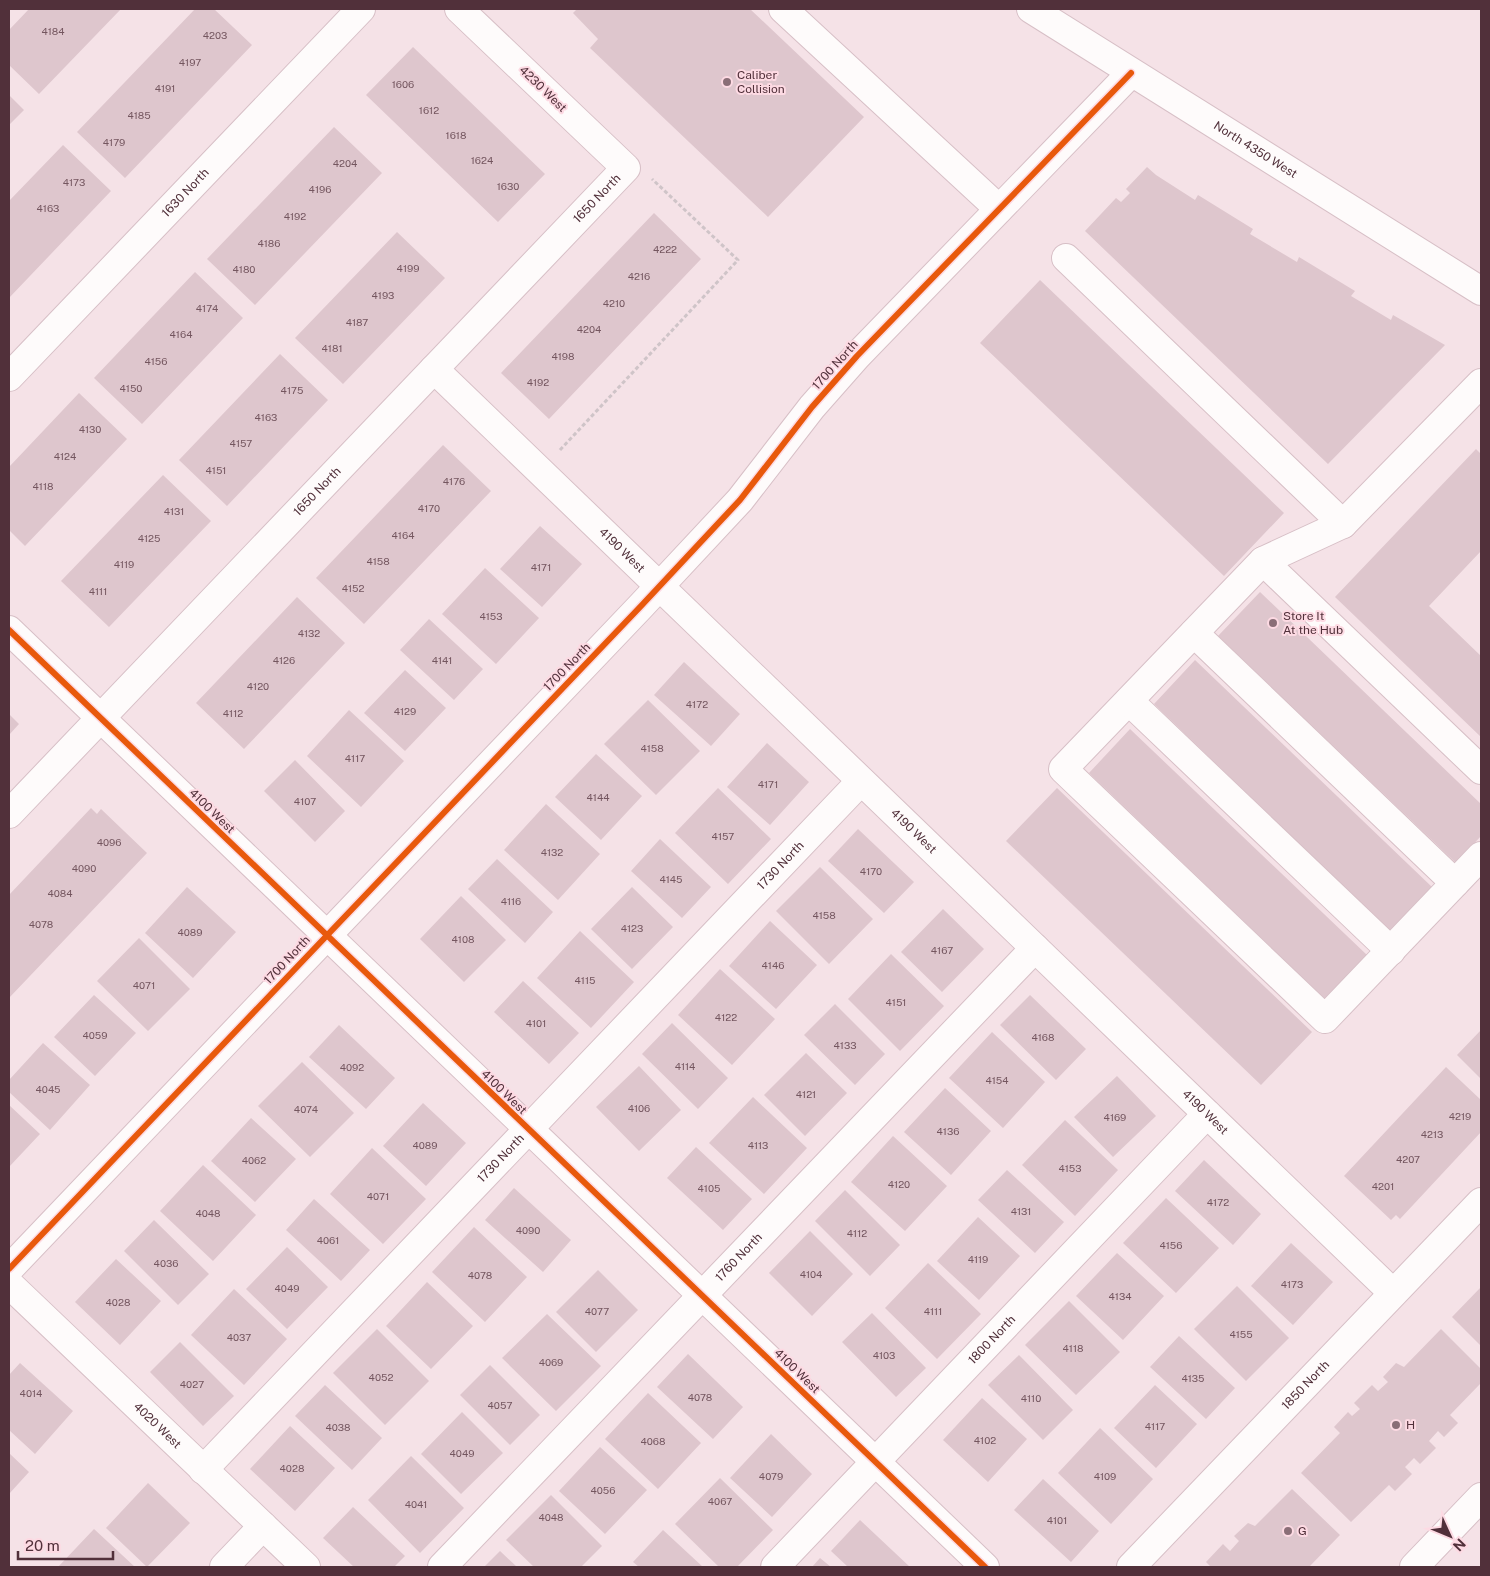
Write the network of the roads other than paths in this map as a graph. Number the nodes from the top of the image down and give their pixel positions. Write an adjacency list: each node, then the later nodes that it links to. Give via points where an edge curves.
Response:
1 (361, 9): 11 (street, 1630 North)
2 (459, 9): 6 (street, 4230 West)
3 (783, 9): 7 (street)
4 (1031, 9): 5 (street, North 4350 West)
5 (1130, 73): 7 (street, 1700 North); 9 (street, North 4350 West)
6 (637, 172): 10 (street, 1650 North)
7 (999, 209): 15 (street, 1700 North, via 840,375 740,500)
8 (1066, 258): 13 (street)
9 (1481, 291)
10 (434, 369): 15 (street, 4190 West); 19 (street, 1650 North)
11 (9, 377)
12 (1481, 383): 13 (street)
13 (1343, 524): 14 (street)
14 (1263, 561): 17 (street); 20 (street)
15 (659, 586): 21 (street, 4190 West); 25 (street, 1700 North)
16 (9, 630): 19 (street, 4100 West)
17 (1194, 633): 18 (street); 24 (street)
18 (1129, 701): 27 (street); 27 (street, via 1063,769 1318,1013 1325,1019)
19 (101, 718): 22 (street, 1650 North); 25 (street, 4100 West)
20 (1481, 770)
21 (861, 781): 26 (street, 4190 West); 29 (street, 1730 North)
22 (9, 814)
23 (1481, 856): 24 (street)
24 (1455, 883): 27 (street)
25 (326, 936): 29 (street, 4100 West); 31 (street, 1700 North)
26 (1035, 948): 28 (street, 4190 West); 34 (street, 1760 North)
27 (1391, 950)
28 (1207, 1114): 33 (street, 4190 West); 35 (street, 1800 North)
29 (528, 1131): 34 (street, 4100 West); 36 (street, 1730 North)
30 (1481, 1202): 33 (street, 1850 North)
31 (9, 1268)
32 (9, 1284): 36 (street, 4020 West)
33 (1393, 1293): 44 (street, 1850 North)
34 (702, 1297): 35 (street, 4100 West); 41 (street, 1760 North)
35 (876, 1463): 42 (street, 1800 North); 43 (street, 4100 West)
36 (203, 1470): 38 (street, 4020 West)
37 (1481, 1496): 45 (street)
38 (263, 1526): 39 (street); 40 (street, 4020 West)
39 (224, 1567)
40 (306, 1567)
41 (442, 1567)
42 (775, 1567)
43 (985, 1567)
44 (1131, 1567)
45 (1414, 1567)

